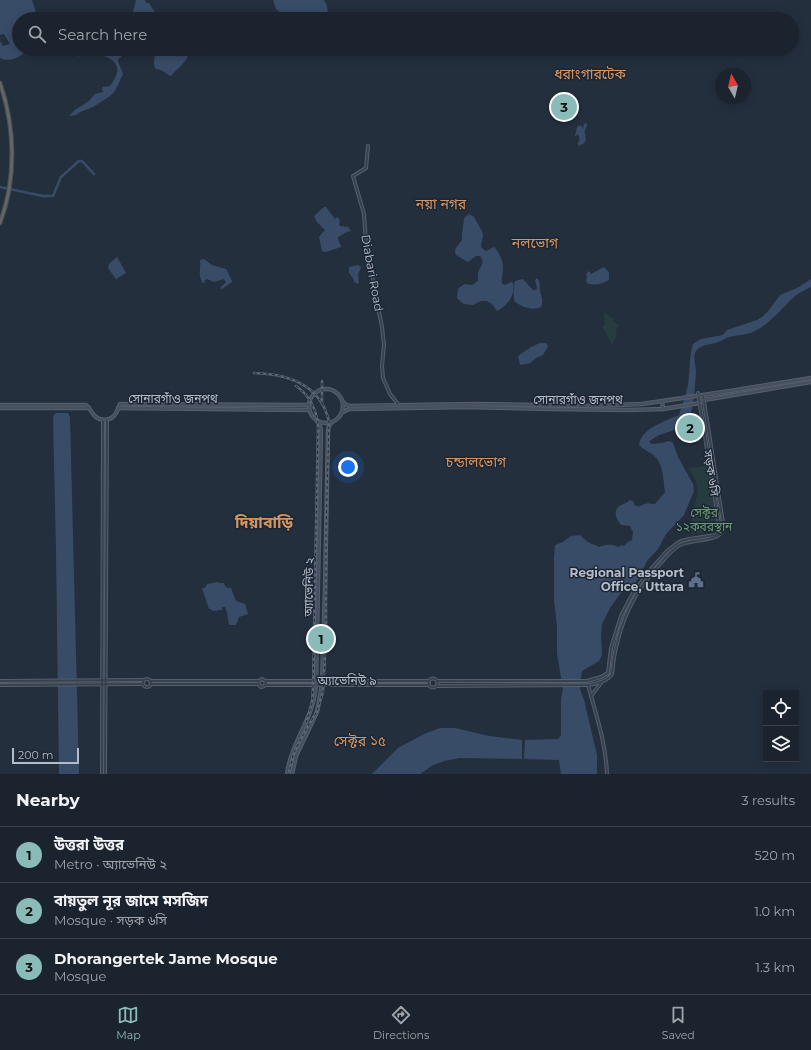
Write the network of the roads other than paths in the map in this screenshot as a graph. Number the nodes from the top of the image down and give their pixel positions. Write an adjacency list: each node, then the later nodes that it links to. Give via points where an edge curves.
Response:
1 (0, 83): 3 (highway, via 7,106 12,147 8,194)
2 (368, 146): 12 (street, Diabari Road, via 366,168 353,176 364,214 366,244 382,327 383,378)
3 (0, 223)
4 (811, 378): 7 (main road, সোনারগাঁও জনপথ)
5 (811, 382): 9 (main road, সোনারগাঁও জনপথ)
6 (698, 395): 7 (main road, সোনারগাঁও জনপথ); 8 (main road, সোনারগাঁও জনপথ); 11 (street, সড়ক ৬সি)
7 (703, 395): 9 (street, সড়ক ৬সি)
8 (662, 400): 15 (main road, সোনারগাঁও জনপথ, via 642,404 592,406); 18 (main road)
9 (704, 400): 11 (main road, সোনারগাঁও জনপথ); 26 (street, সড়ক ৬সি)
10 (343, 402): 12 (main road, সোনারগাঁও জনপথ, via 350,406); 14 (main road, via 338,393 326,389 313,395); 20 (main road)
11 (700, 403): 18 (main road, সোনারগাঁও জনপথ); 27 (street, সড়ক ৬সি)
12 (398, 404): 15 (main road, সোনারগাঁও জনপথ)
13 (0, 406): 16 (main road); 16 (main road, via 86,405)
14 (309, 406): 17 (main road, সোনারগাঁও জনপথ, via 120,404); 19 (main road)
15 (416, 406): 18 (main road, সোনারগাঁও জনপথ); 20 (main road, সোনারগাঁও জনপথ, via 349,409)
16 (90, 408): 21 (main road, via 95,417)
17 (118, 408): 19 (main road, সোনারগাঁও জনপথ); 21 (main road, সোনারগাঁও জনপথ, via 115,415)
18 (663, 409)
19 (309, 410): 22 (main road)
20 (343, 412): 23 (main road, via 340,418)
21 (105, 420): 24 (street); 25 (street)
22 (317, 421): 23 (main road); 35 (main road, অ্যাভেনিউ ২, via 321,430)
23 (331, 423): 36 (main road, অ্যাভেনিউ ২, via 328,430)
24 (103, 424): 25 (street); 29 (street)
25 (106, 424): 29 (street)
26 (719, 498): 27 (street); 28 (street, সড়ক ৬সি, via 724,529)
27 (715, 499): 28 (street, সড়ক ৬সি)
28 (721, 532): 39 (street, via 713,538 680,545 647,579 625,615 614,655 612,674); 41 (street, অ্যাভেনিউ ৯, via 713,536 681,541 658,561 633,593 621,616 608,673 587,681)
29 (103, 680): 30 (street, অ্যাভেনিউ ৯); 31 (street, অ্যাভেনিউ ৯); 42 (street)
30 (143, 680): 40 (street, অ্যাভেনিউ ৯, via 148,679); 43 (street)
31 (0, 681)
32 (259, 681): 33 (street, অ্যাভেনিউ ৯); 40 (street, অ্যাভেনিউ ৯); 44 (street)
33 (265, 681): 34 (street, অ্যাভেনিউ ৯); 46 (street)
34 (311, 681): 35 (street, অ্যাভেনিউ ৯); 47 (street)
35 (316, 681): 36 (street, অ্যাভেনিউ ৯); 48 (main road, অ্যাভেনিউ ২)
36 (323, 681): 37 (street, অ্যাভেনিউ ৯); 49 (main road, অ্যাভেনিউ ২)
37 (428, 681): 38 (street, অ্যাভেনিউ ৯, via 433,678); 50 (street)
38 (437, 681): 41 (street, অ্যাভেনিউ ৯); 52 (street)
39 (603, 681): 51 (street, অ্যাভেনিউ ৯); 54 (street)
40 (151, 682): 43 (street, অ্যাভেনিউ ৯, via 148,687); 44 (street, অ্যাভেনিউ ৯)
41 (552, 682): 53 (street)
42 (103, 684): 43 (street, অ্যাভেনিউ ৯); 45 (street, অ্যাভেনিউ ৯); 55 (street); 56 (street)
43 (143, 684)
44 (258, 684): 46 (street, অ্যাভেনিউ ৯, via 261,687)
45 (0, 685)
46 (266, 685): 47 (street, অ্যাভেনিউ ৯)
47 (311, 685): 48 (street, অ্যাভেনিউ ৯)
48 (316, 685): 49 (street, অ্যাভেনিউ ৯); 57 (main road, অ্যাভেনিউ ২, via 310,712 291,756)
49 (322, 685): 50 (street, অ্যাভেনিউ ৯); 58 (main road, অ্যাভেনিউ ২, via 317,712 296,756)
50 (429, 685): 52 (street, অ্যাভেনিউ ৯, via 433,688)
51 (587, 685): 53 (street, অ্যাভেনিউ ৯); 54 (street)
52 (436, 686): 53 (street, অ্যাভেনিউ ৯)
53 (552, 686)
54 (591, 696): 59 (street, via 603,741)
55 (102, 774)
56 (105, 774)
57 (287, 774)
58 (292, 774)
59 (607, 774)

